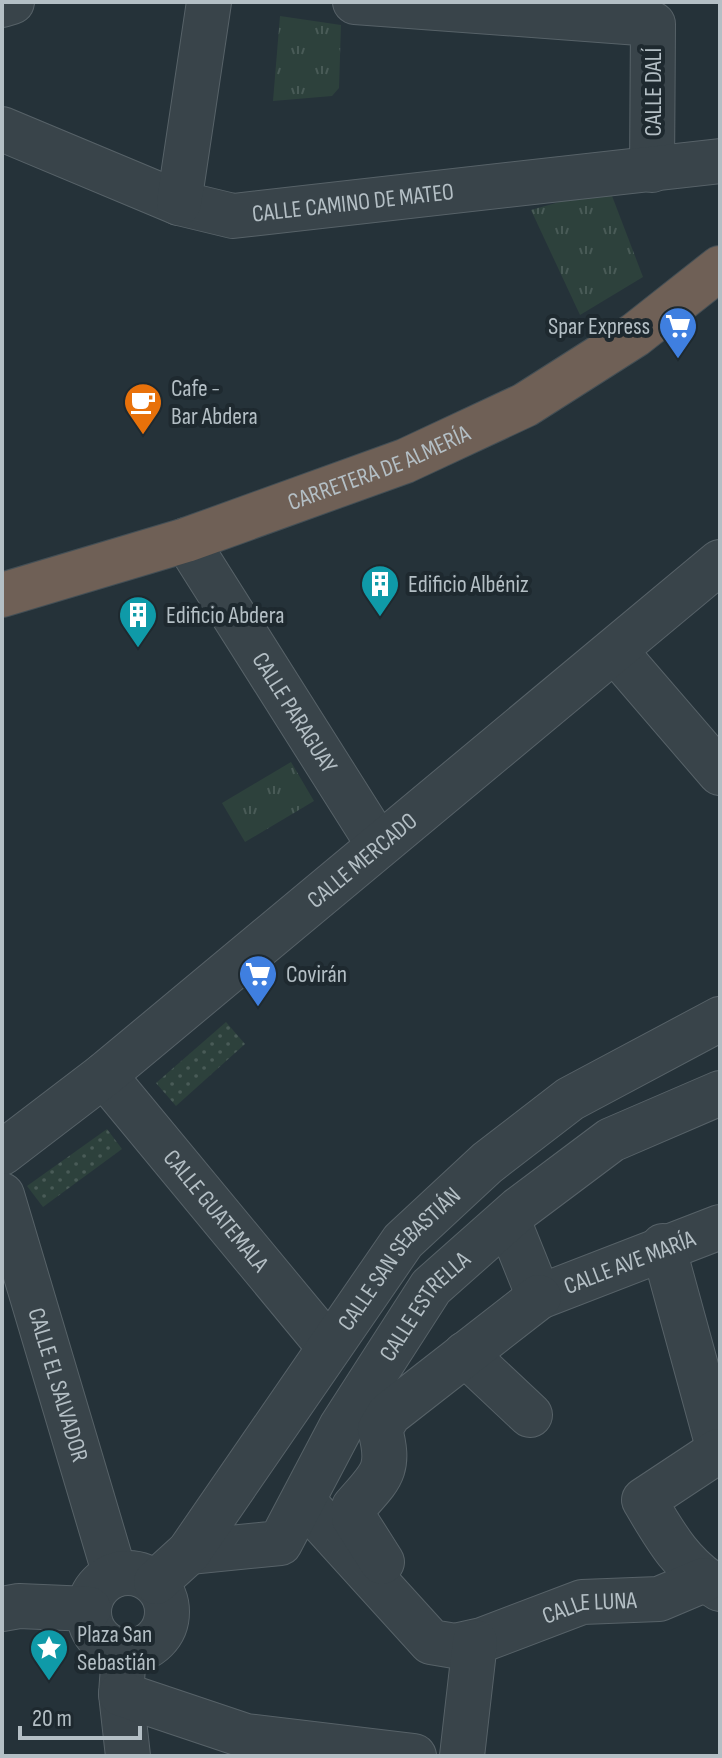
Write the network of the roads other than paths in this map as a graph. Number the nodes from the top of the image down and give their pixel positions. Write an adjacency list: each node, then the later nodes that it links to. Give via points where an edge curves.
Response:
1 (12, 2): 4 (street)
2 (209, 2): 8 (street)
3 (355, 2): 7 (street, CALLE DALÍ, via 653,24)
4 (2, 5)
5 (2, 129): 8 (street, CALLE CAMINO DE MATEO)
6 (720, 161): 7 (street, CALLE CAMINO DE MATEO)
7 (652, 170): 8 (street, CALLE CAMINO DE MATEO, via 233,216)
8 (179, 203)
9 (720, 268): 10 (highway, CARRETERA DE ALMERÍA, via 635,335 525,405 405,461)
10 (186, 540): 12 (highway, CARRETERA DE ALMERÍA); 15 (street, CALLE PARAGUAY)
11 (720, 562): 13 (street, CALLE MERCADO)
12 (2, 595)
13 (615, 651): 14 (street); 15 (street, CALLE MERCADO)
14 (720, 773)
15 (378, 844): 17 (street, CALLE MERCADO)
16 (720, 1019): 25 (street, CALLE SAN SEBASTIÁN, via 570,1099 487,1163 403,1241)
17 (104, 1075): 19 (street, CALLE MERCADO); 25 (street, CALLE GUATEMALA)
18 (720, 1093): 21 (street, CALLE ESTRELLA, via 611,1140)
19 (2, 1153)
20 (2, 1195): 31 (street, CALLE EL SALVADOR)
21 (508, 1220): 24 (street, CALLE AVE MARÍA); 29 (street, CALLE ESTRELLA, via 431,1287 341,1427)
22 (720, 1227): 23 (street, CALLE AVE MARÍA)
23 (663, 1246): 24 (street, CALLE AVE MARÍA); 28 (street)
24 (539, 1297): 26 (street, CALLE AVE MARÍA)
25 (329, 1347): 30 (street, CALLE SAN SEBASTIÁN)
26 (465, 1354): 27 (street); 33 (street, CALLE AVE MARÍA, via 389,1414 380,1429 388,1457 382,1476 354,1507 354,1518 387,1570)
27 (530, 1415)
28 (719, 1452): 32 (street, via 644,1500 674,1551)
29 (303, 1501): 30 (street, CALLE ESTRELLA, via 280,1543); 33 (street, CALLE LUNA)
30 (189, 1552): 31 (street, CALLE SAN SEBASTIÁN)
31 (135, 1578): 35 (street, via 97,1588); 37 (street, via 167,1604 164,1628 148,1646)
32 (712, 1585): 36 (street, CALLE LUNA, via 659,1599 582,1602)
33 (396, 1602): 36 (street, CALLE LUNA, via 431,1642)
34 (2, 1609): 35 (street)
35 (89, 1609): 37 (street, via 100,1640)
36 (475, 1642): 41 (street)
37 (124, 1651): 38 (street)
38 (121, 1694): 39 (street); 40 (street, via 246,1736)
39 (128, 1756)
40 (414, 1756)
41 (462, 1756)

